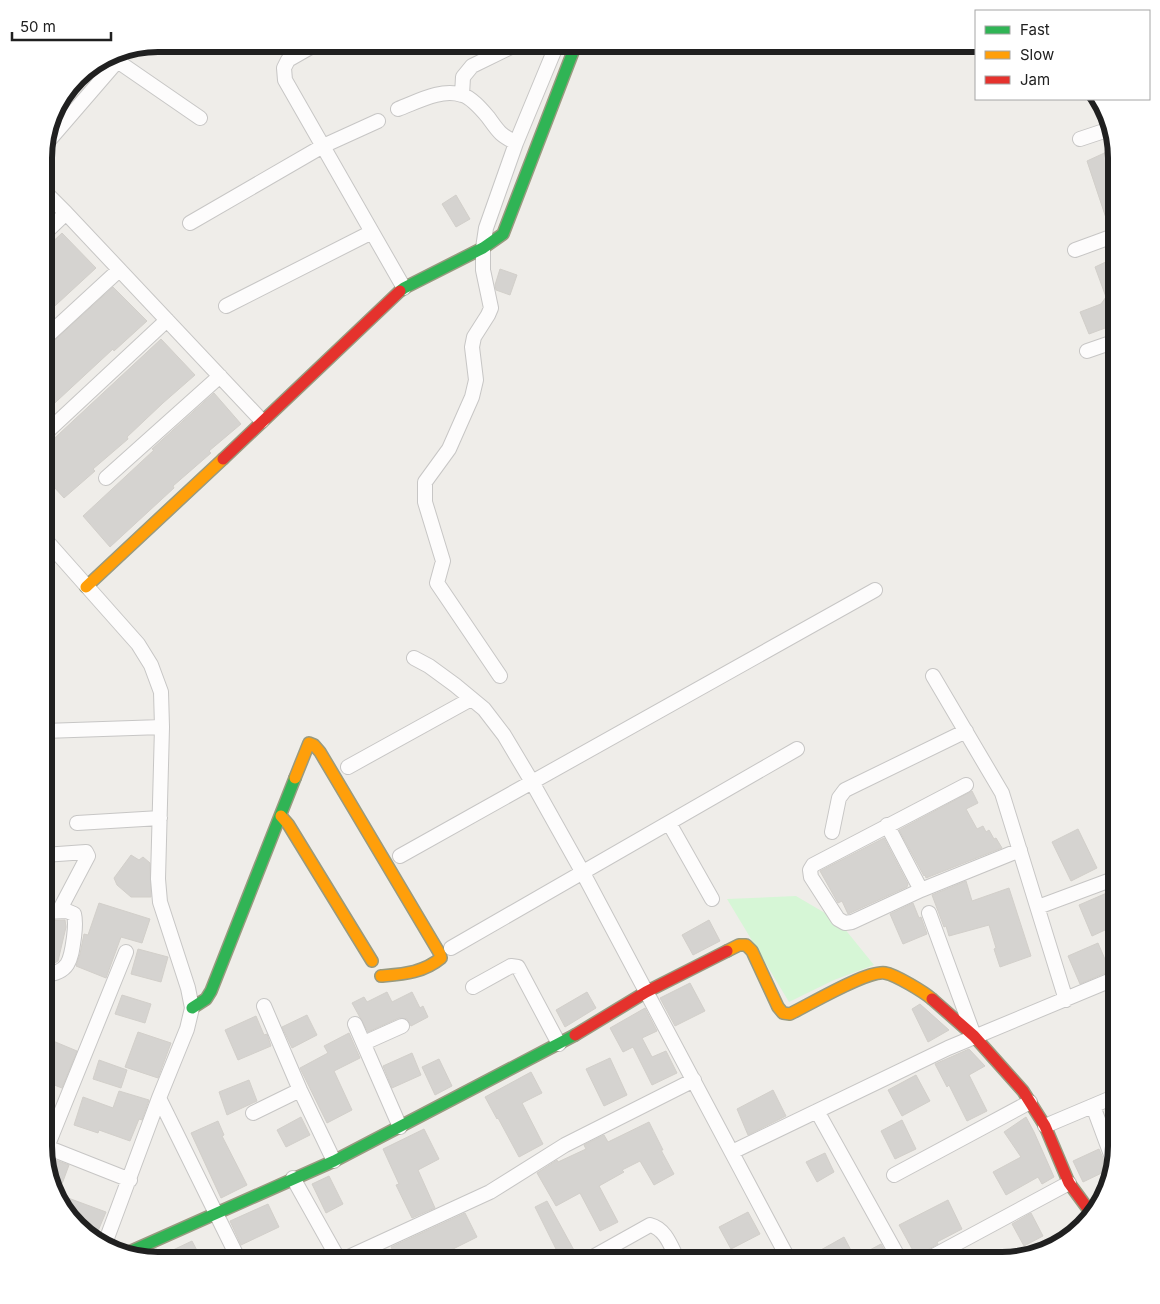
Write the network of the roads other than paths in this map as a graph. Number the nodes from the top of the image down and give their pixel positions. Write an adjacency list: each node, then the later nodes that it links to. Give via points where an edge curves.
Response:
1 (300, 53): 15 (street, via 288,60 284,68 285,80)
2 (499, 53): 7 (street, via 472,66 463,77)
3 (553, 53): 14 (street)
4 (573, 53): 22 (street, via 503,234)
5 (118, 61): 9 (street)
6 (107, 66): 11 (street)
7 (462, 95): 8 (street, via 432,96); 14 (street, via 487,116 500,134)
8 (398, 109)
9 (200, 118)
10 (378, 121): 15 (street)
11 (56, 131)
12 (1104, 131): 13 (street)
13 (1080, 139)
14 (516, 143): 22 (street, via 486,228)
15 (323, 146): 18 (street); 20 (street)
16 (53, 200): 17 (street)
17 (66, 213): 19 (street); 24 (street)
18 (190, 223)
19 (53, 225)
20 (372, 232): 25 (street); 26 (street)
21 (1108, 238): 23 (street)
22 (483, 248): 25 (street); 39 (street, via 483,270 491,308 474,337 476,380 472,398 449,450 430,473 424,489 427,512 443,561 437,583)
23 (1075, 250)
24 (119, 270): 27 (street); 28 (street)
25 (404, 288): 32 (street)
26 (226, 306)
27 (167, 320): 31 (street); 33 (street)
28 (53, 331)
29 (1108, 344): 30 (street)
30 (1087, 351)
31 (220, 376): 32 (street); 34 (street)
32 (262, 421): 36 (street)
33 (53, 427)
34 (106, 478)
35 (53, 548): 36 (street)
36 (86, 586): 42 (street, via 138,644 151,665 161,692)
37 (876, 590): 47 (street)
38 (414, 658): 41 (street)
39 (500, 676)
40 (933, 676): 44 (street)
41 (471, 699): 46 (street); 47 (street, via 484,709 504,735)
42 (162, 726): 43 (street); 50 (street)
43 (52, 731)
44 (966, 731): 54 (street, via 846,790 840,798); 55 (street, via 1002,793)
45 (797, 749): 52 (street)
46 (348, 768)
47 (532, 782): 57 (street); 58 (street)
48 (966, 785): 53 (street)
49 (281, 816): 68 (street); 70 (street, via 309,743 314,745 440,954 437,962 420,972); 76 (street, via 211,991 206,999)
50 (160, 818): 51 (street); 76 (street, via 160,902)
51 (77, 823)
52 (669, 823): 58 (street); 61 (street)
53 (887, 826): 60 (street); 60 (street, via 818,862 810,870 811,877 838,919 845,922 852,922)
54 (832, 832)
55 (1020, 850): 60 (street); 62 (street)
56 (52, 854): 64 (street, via 86,852 88,856)
57 (400, 856)
58 (583, 872): 66 (street); 73 (street)
59 (1108, 881): 62 (street)
60 (921, 890)
61 (712, 899)
62 (1038, 907): 74 (street)
63 (52, 911): 64 (street)
64 (59, 911): 69 (street, via 74,914 76,920 68,964)
65 (929, 913): 79 (street)
66 (451, 948)
67 (126, 952): 92 (street)
68 (372, 962)
69 (52, 974)
70 (381, 976)
71 (1108, 982): 74 (street)
72 (473, 987): 81 (street, via 511,966 518,967)
73 (646, 992): 79 (street, via 726,950 746,945 783,1013 790,1014 860,978 885,973 922,990); 81 (street); 82 (street)
74 (1066, 1000): 79 (street)
75 (264, 1006): 83 (street)
76 (192, 1008): 84 (street, via 187,1029)
77 (355, 1024): 80 (street)
78 (402, 1026): 80 (street)
79 (974, 1036): 86 (street); 88 (street)
80 (364, 1043): 91 (street)
81 (559, 1044): 91 (street)
82 (694, 1080): 95 (street); 107 (street, via 565,1146 490,1192)
83 (300, 1090): 89 (street); 96 (street)
84 (159, 1098): 99 (street); 102 (street)
85 (1108, 1099): 87 (street)
86 (1030, 1102): 90 (street); 97 (street)
87 (1093, 1106): 90 (street); 93 (street)
88 (817, 1111): 95 (street); 111 (street)
89 (253, 1112)
90 (1045, 1126): 100 (street)
91 (400, 1127): 96 (street)
92 (52, 1129)
93 (1108, 1146)
94 (52, 1149): 99 (street)
95 (732, 1152): 110 (street)
96 (334, 1161): 98 (street)
97 (894, 1175)
98 (293, 1178): 102 (street); 106 (street)
99 (130, 1180): 103 (street)
100 (1069, 1183): 101 (street); 112 (street)
101 (1087, 1208)
102 (215, 1213): 104 (street); 105 (street)
103 (107, 1238)
104 (136, 1249)
105 (235, 1252)
106 (335, 1252)
107 (358, 1252)
108 (602, 1252): 109 (street, via 650,1226 663,1232)
109 (674, 1252)
110 (785, 1252)
111 (896, 1252)
112 (941, 1252)

